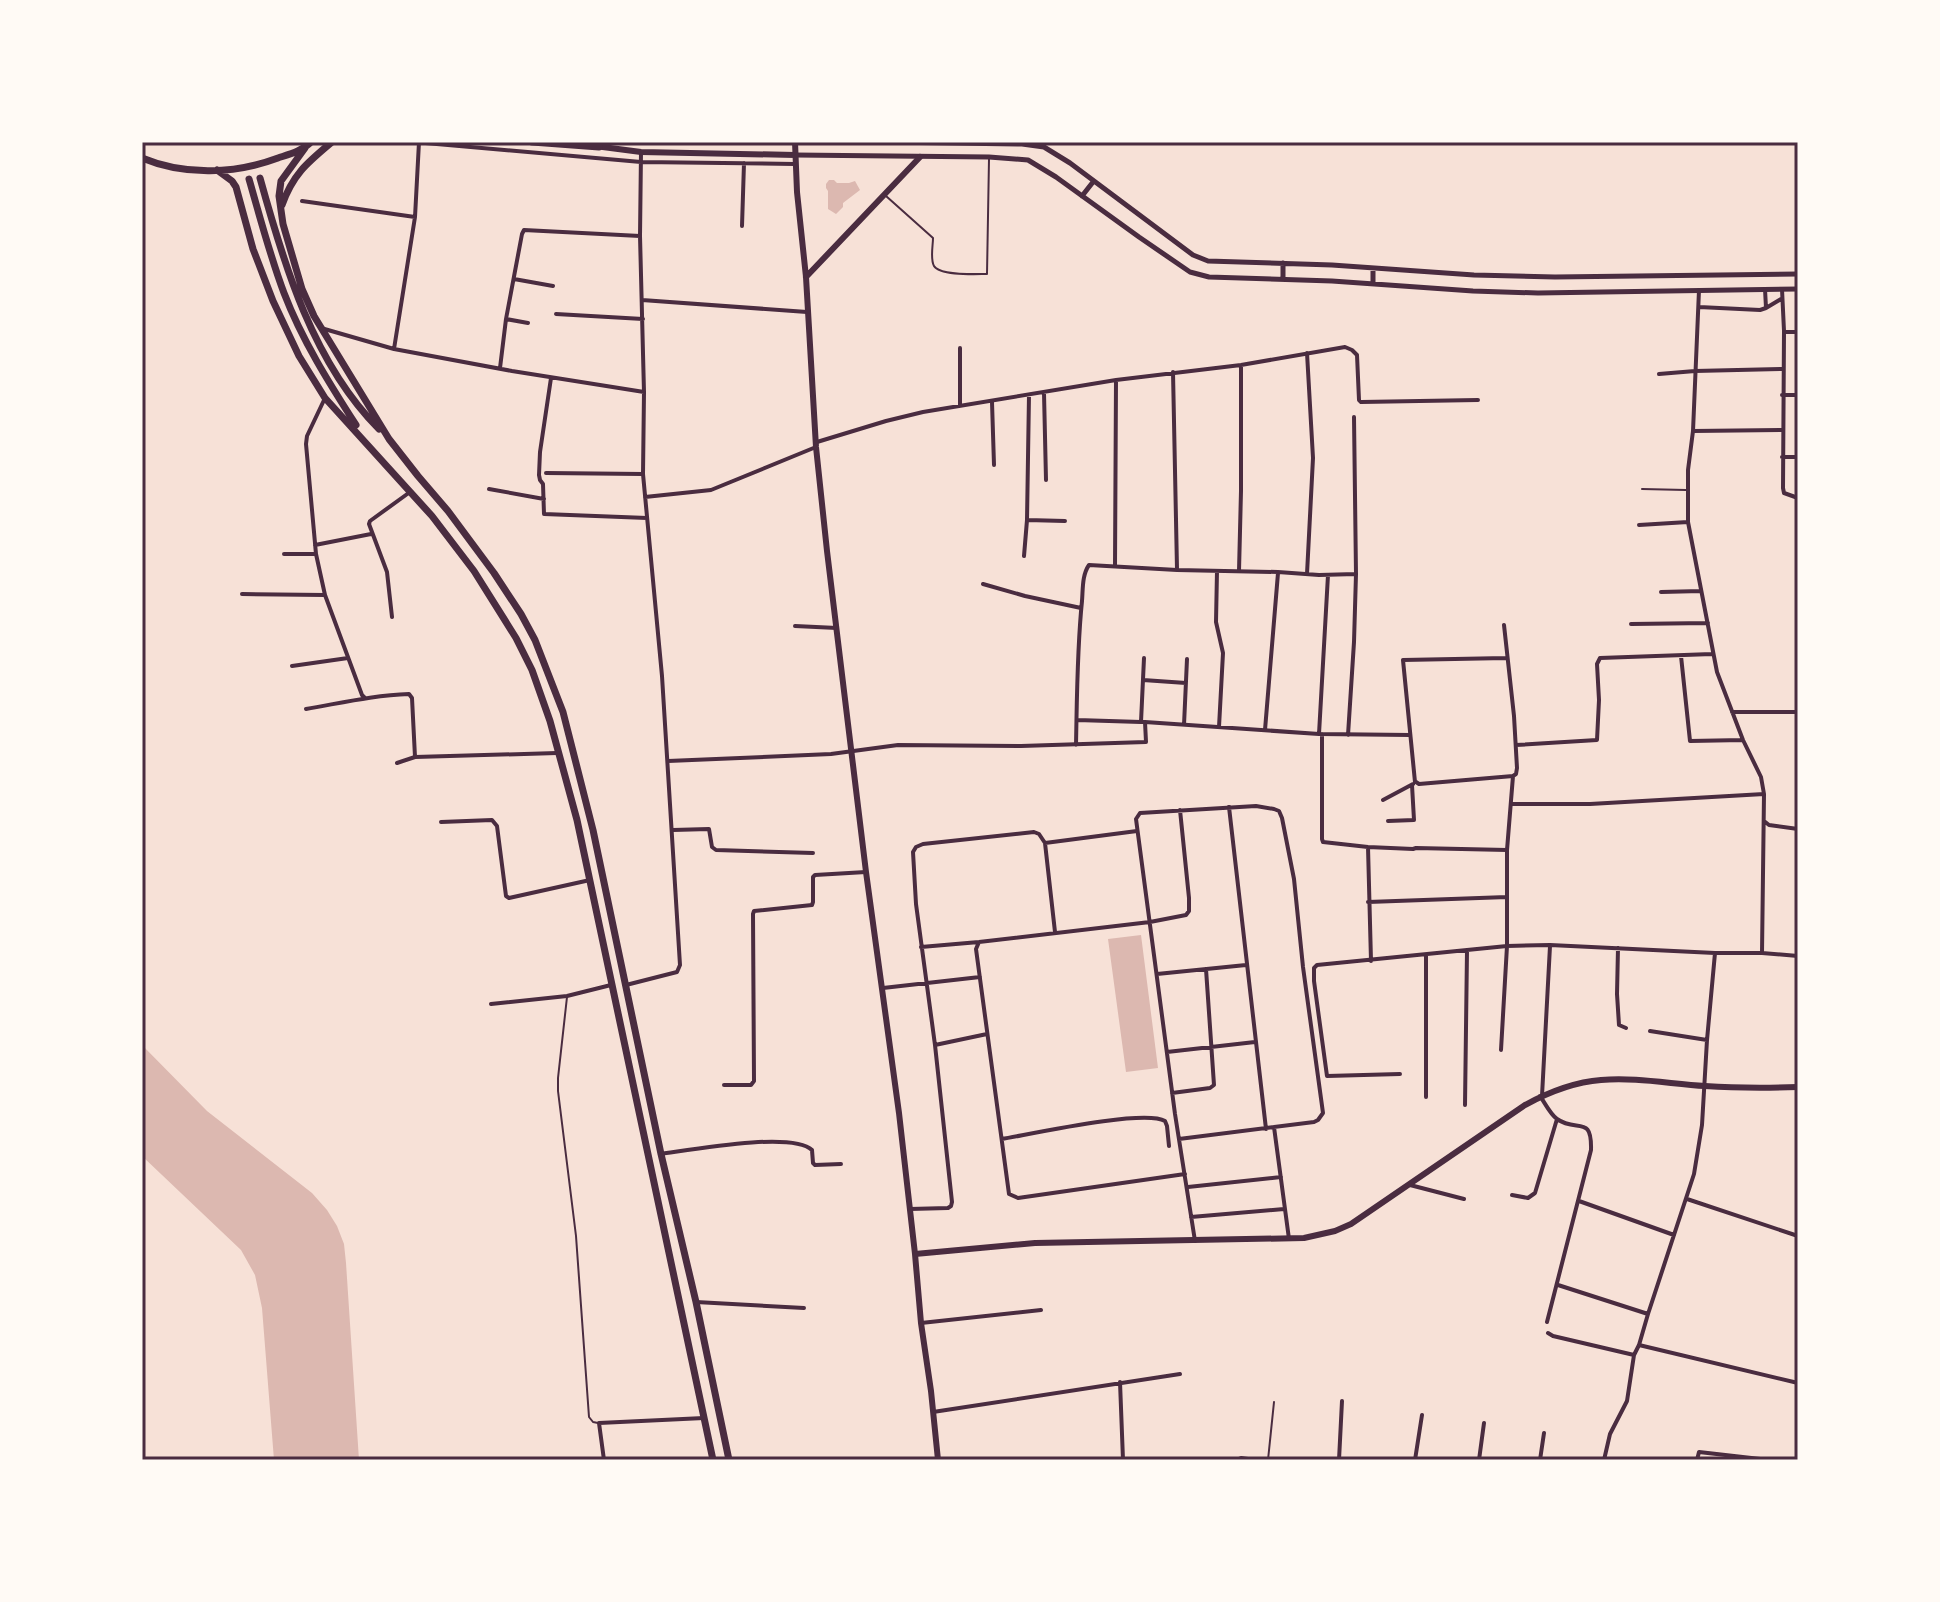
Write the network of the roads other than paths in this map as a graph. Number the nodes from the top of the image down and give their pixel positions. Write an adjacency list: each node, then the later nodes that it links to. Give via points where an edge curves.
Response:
1 (332, 142): 25 (highway, via 294,177)
2 (416, 142): 9 (street); 26 (street)
3 (532, 142): 9 (highway)
4 (577, 142): 8 (main road)
5 (795, 142): 11 (main road)
6 (887, 142): 21 (street, via 1034,145)
7 (308, 145): 18 (highway, via 263,164); 25 (highway, via 281,181)
8 (599, 147): 9 (highway); 10 (main road)
9 (565, 150): 15 (street)
10 (641, 152): 11 (main road); 15 (street)
11 (795, 155): 12 (street); 17 (main road)
12 (920, 157): 13 (street); 22 (main road)
13 (989, 157): 22 (lane, via 987,274 934,267 933,238); 23 (street, via 1028,160)
14 (142, 158): 18 (highway, via 175,168)
15 (641, 162): 16 (street); 28 (street)
16 (744, 163): 17 (street); 27 (street)
17 (795, 164): 32 (main road)
18 (217, 170): 69 (highway, via 236,187 273,301)
19 (260, 178): 76 (highway, via 295,292 319,343 361,409)
20 (249, 179): 78 (highway, via 267,245 310,350)
21 (1093, 182): 23 (street); 29 (street, via 1200,259)
22 (884, 195): 32 (main road)
23 (1082, 196): 34 (street, via 1190,272)
24 (302, 201): 26 (street)
25 (280, 208): 50 (highway, via 302,289)
26 (415, 217): 54 (street)
27 (742, 226)
28 (640, 236): 33 (street, via 524,230); 42 (street)
29 (1283, 263): 30 (street); 34 (street)
30 (1373, 268): 31 (street, via 1555,277); 35 (street)
31 (1798, 274)
32 (806, 277): 45 (main road)
33 (514, 279): 36 (street); 47 (street)
34 (1283, 279): 35 (street)
35 (1373, 284): 40 (street, via 1538,293)
36 (553, 286)
37 (1765, 289): 38 (street); 40 (street); 44 (street)
38 (1782, 289): 39 (street); 41 (street)
39 (1798, 289)
40 (1699, 290): 43 (street)
41 (1782, 298): 44 (street); 51 (street)
42 (642, 300): 45 (street); 48 (street)
43 (1698, 307): 44 (street); 59 (street)
44 (1766, 308)
45 (807, 312): 77 (main road)
46 (556, 314): 48 (street)
47 (506, 319): 49 (street); 57 (street)
48 (643, 319): 64 (street)
49 (528, 323)
50 (321, 328): 54 (street); 76 (highway)
51 (1784, 331): 52 (street); 58 (street)
52 (1798, 332)
53 (960, 348): 72 (street)
54 (394, 349): 57 (street)
55 (1307, 353): 56 (street); 70 (street, via 1345,347 1355,352 1363,403); 107 (street, via 1313,458)
56 (1241, 365): 60 (street); 105 (street)
57 (500, 368): 62 (street)
58 (1783, 369): 59 (street); 67 (street)
59 (1695, 371): 61 (street); 75 (street)
60 (1173, 372): 63 (street); 103 (street)
61 (1659, 374)
62 (551, 378): 64 (street); 91 (street, via 540,452)
63 (1116, 380): 65 (street); 102 (street)
64 (644, 392): 83 (street)
65 (1044, 393): 66 (street); 84 (street)
66 (1029, 395): 71 (street); 93 (street)
67 (1782, 395): 68 (street); 74 (street)
68 (1798, 395)
69 (325, 398): 78 (highway); 98 (street, via 306,444)
70 (1478, 400)
71 (992, 402): 72 (street); 81 (street)
72 (960, 406): 77 (street, via 886,421)
73 (1354, 417): 108 (street)
74 (1782, 430): 75 (street); 79 (street)
75 (1693, 431): 87 (street)
76 (389, 439): 193 (highway, via 494,573 535,640 576,756)
77 (816, 444): 89 (street, via 711,490); 121 (main road)
78 (372, 447): 88 (highway)
79 (1782, 457): 80 (street); 90 (street, via 1784,493)
80 (1798, 457)
81 (994, 465)
82 (546, 473): 83 (street)
83 (643, 474): 89 (street)
84 (1046, 480)
85 (489, 489): 91 (street)
86 (1642, 489): 87 (lane)
87 (1688, 490): 95 (street)
88 (411, 492): 97 (street, via 370,521); 147 (highway, via 507,622 540,690)
89 (645, 497): 92 (street)
90 (1798, 498)
91 (544, 499): 92 (street, via 545,514)
92 (647, 518): 149 (street)
93 (1027, 520): 94 (street); 101 (street)
94 (1065, 521)
95 (1688, 522): 96 (street); 111 (street)
96 (1639, 525)
97 (371, 534): 98 (street); 116 (street, via 387,572)
98 (314, 545): 100 (street)
99 (284, 554): 100 (street)
100 (316, 554): 114 (street)
101 (1024, 556)
102 (1115, 566): 103 (street); 115 (street, via 1086,567)
103 (1177, 570): 104 (street)
104 (1217, 571): 105 (street); 138 (street, via 1216,622 1223,653)
105 (1239, 571): 106 (street)
106 (1278, 572): 107 (street); 139 (street)
107 (1307, 574): 109 (street)
108 (1356, 574): 109 (street); 141 (street)
109 (1328, 575): 140 (street)
110 (983, 584): 115 (street)
111 (1701, 591): 112 (street); 117 (street)
112 (1661, 592)
113 (242, 594): 114 (street)
114 (325, 595): 124 (street)
115 (1081, 608): 135 (street)
116 (392, 617)
117 (1708, 623): 118 (street); 122 (street)
118 (1631, 624)
119 (1504, 625): 126 (street)
120 (795, 626): 121 (street)
121 (837, 628): 146 (main road)
122 (1712, 654): 123 (street); 133 (street)
123 (1681, 656): 143 (street, via 1690,741); 145 (street, via 1600,658 1597,740)
124 (348, 658): 128 (street); 131 (street)
125 (1144, 658): 129 (street)
126 (1507, 658): 142 (street, via 1403,660); 145 (street)
127 (1187, 659): 130 (street)
128 (292, 666)
129 (1143, 680): 130 (street); 136 (street)
130 (1186, 683): 137 (street)
131 (365, 698): 132 (street); 148 (street, via 412,696)
132 (306, 709)
133 (1732, 712): 134 (street); 143 (street)
134 (1798, 712)
135 (1077, 720): 136 (street); 144 (street)
136 (1143, 722): 137 (street); 144 (street, via 1146,742)
137 (1184, 725): 138 (street)
138 (1219, 727): 139 (street)
139 (1265, 730): 140 (street)
140 (1320, 734): 141 (street); 165 (street, via 1322,841)
141 (1348, 735): 142 (street)
142 (1410, 735): 152 (street)
143 (1743, 740): 153 (street)
144 (1076, 745): 146 (street, via 898,745)
145 (1516, 745): 151 (street)
146 (851, 752): 149 (street); 168 (main road)
147 (559, 753): 148 (street); 169 (highway)
148 (415, 757): 150 (street)
149 (668, 761): 162 (street)
150 (397, 763)
151 (1513, 776): 152 (street); 155 (street)
152 (1413, 784): 154 (street); 158 (street, via 1414,820)
153 (1764, 794): 155 (street); 159 (street)
154 (1383, 800)
155 (1511, 804): 166 (street)
156 (1229, 807): 157 (street); 185 (street); 191 (street, via 1279,811 1294,879)
157 (1180, 810): 163 (street, via 1140,813); 172 (street, via 1189,911)
158 (1388, 821)
159 (1764, 821): 161 (street); 181 (street)
160 (441, 822): 169 (street, via 492,820 509,898)
161 (1798, 829)
162 (673, 830): 167 (street, via 709,829 716,850); 193 (street, via 679,970)
163 (1137, 831): 164 (street); 172 (street)
164 (1045, 843): 173 (street); 177 (street, via 1034,832 916,847 912,857)
165 (1368, 847): 166 (street); 171 (street)
166 (1507, 850): 170 (street)
167 (813, 853)
168 (866, 872): 194 (main road); 207 (street, via 815,875 812,905 754,911 754,1081)
169 (590, 880): 192 (highway)
170 (1507, 897): 171 (street); 176 (street)
171 (1368, 902): 184 (street)
172 (1150, 922): 173 (street); 187 (street)
173 (1055, 932): 174 (street)
174 (979, 942): 177 (street); 188 (street)
175 (1550, 945): 176 (street); 178 (street); 211 (street)
176 (1507, 946): 179 (street); 204 (street)
177 (921, 947): 190 (street)
178 (1618, 948): 180 (street); 197 (street, via 1619,1025)
179 (1467, 951): 182 (street); 213 (street)
180 (1715, 953): 181 (street); 200 (street)
181 (1762, 953): 183 (street)
182 (1426, 956): 184 (street); 212 (street)
183 (1798, 956)
184 (1371, 961): 189 (street, via 1317,965)
185 (1246, 965): 186 (street); 201 (street)
186 (1206, 969): 187 (street); 203 (street)
187 (1156, 975): 205 (street)
188 (980, 977): 190 (street); 199 (street)
189 (1314, 981): 191 (street); 206 (street, via 1327,1076)
190 (926, 983): 194 (street); 202 (street)
191 (1305, 983): 215 (street, via 1323,1113 1314,1122)
192 (611, 985): 195 (street); 249 (highway)
193 (626, 985): 220 (highway)
194 (883, 988): 230 (main road)
195 (567, 996): 196 (street); 258 (lane, via 558,1091 576,1236 589,1417)
196 (491, 1004)
197 (1626, 1028)
198 (1650, 1031): 200 (street)
199 (987, 1034): 202 (street); 217 (street)
200 (1707, 1040): 208 (street)
201 (1255, 1042): 203 (street); 216 (street)
202 (935, 1045): 230 (street, via 952,1202 948,1208)
203 (1212, 1047): 205 (street); 210 (street, via 1213,1086)
204 (1501, 1050)
205 (1167, 1052): 210 (street)
206 (1400, 1074)
207 (724, 1085)
208 (1704, 1086): 209 (main road); 211 (main road, via 1602,1079); 228 (street, via 1697,1164)
209 (1798, 1087)
210 (1172, 1093): 218 (street)
211 (1541, 1096): 214 (street); 224 (main road)
212 (1426, 1097)
213 (1465, 1105)
214 (1557, 1119): 226 (street, via 1535,1193 1528,1198); 229 (street, via 1592,1135)
215 (1274, 1127): 216 (street); 223 (street)
216 (1266, 1129): 218 (street)
217 (1002, 1139): 219 (street, via 1152,1117 1165,1121); 222 (street, via 1009,1194 1018,1198)
218 (1179, 1139): 222 (street)
219 (1169, 1146)
220 (661, 1154): 221 (street, via 739,1142 803,1144 812,1150 815,1165); 239 (highway)
221 (841, 1164)
222 (1185, 1174): 225 (street)
223 (1281, 1177): 225 (street); 231 (street)
224 (1410, 1185): 227 (street); 235 (main road, via 1351,1224)
225 (1187, 1187): 232 (street)
226 (1512, 1195)
227 (1464, 1199)
228 (1687, 1199): 233 (street); 234 (street)
229 (1579, 1201): 233 (street); 238 (street)
230 (909, 1209): 237 (main road)
231 (1284, 1209): 232 (street); 235 (street)
232 (1191, 1217): 236 (street)
233 (1674, 1235): 242 (street)
234 (1798, 1236)
235 (1289, 1239): 236 (main road)
236 (1195, 1241): 237 (main road, via 1035,1243)
237 (915, 1254): 244 (main road)
238 (1558, 1285): 242 (street); 243 (street)
239 (696, 1302): 240 (street); 248 (highway)
240 (804, 1308)
241 (1041, 1310): 244 (street)
242 (1648, 1314): 246 (street)
243 (1547, 1322)
244 (921, 1323): 255 (main road)
245 (1548, 1333): 247 (street)
246 (1639, 1345): 247 (street); 252 (street)
247 (1634, 1355): 273 (street, via 1627,1401)
248 (710, 1366): 249 (highway); 264 (highway)
249 (693, 1369): 257 (highway)
250 (1180, 1374): 251 (street)
251 (1120, 1382): 255 (street); 266 (street)
252 (1798, 1383)
253 (1342, 1401): 269 (street)
254 (1274, 1402): 268 (lane)
255 (933, 1412): 265 (main road)
256 (1422, 1415): 270 (street)
257 (704, 1418): 258 (street); 263 (highway)
258 (599, 1423): 262 (street)
259 (1484, 1423): 271 (street)
260 (1544, 1433): 272 (street)
261 (1238, 1459): 267 (street)
262 (604, 1460)
263 (713, 1460)
264 (729, 1460)
265 (938, 1460)
266 (1123, 1460)
267 (1255, 1460)
268 (1268, 1460)
269 (1339, 1460)
270 (1415, 1460)
271 (1479, 1460)
272 (1540, 1460)
273 (1604, 1460)
274 (1697, 1460): 275 (street, via 1699,1452)
275 (1769, 1460)

